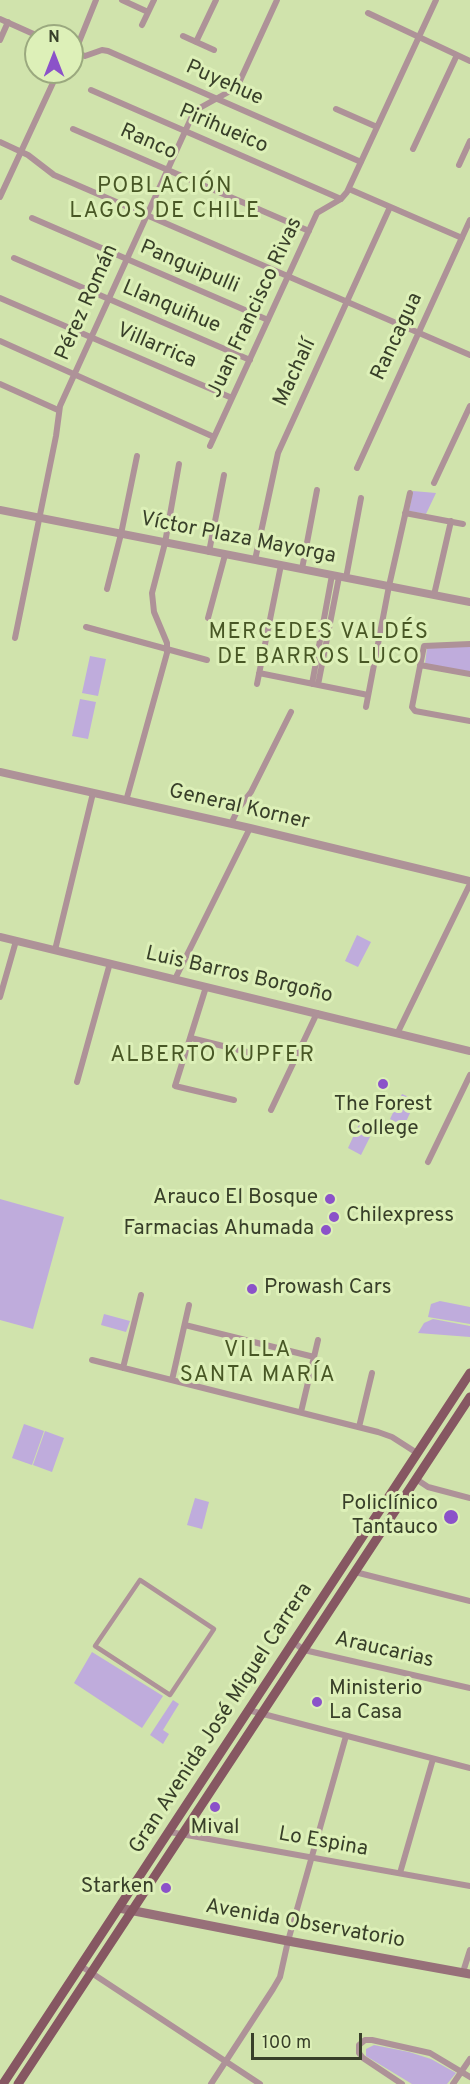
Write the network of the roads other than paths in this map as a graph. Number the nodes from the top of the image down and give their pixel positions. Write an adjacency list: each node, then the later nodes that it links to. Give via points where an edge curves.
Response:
1 (96, 0): 12 (street)
2 (122, 0): 7 (street)
3 (154, 0): 7 (street)
4 (216, 0): 17 (street)
5 (277, 0): 24 (street, Pérez Román, via 238,85)
6 (436, 0): 15 (street, Juan Francisco Rivas)
7 (148, 12): 11 (street)
8 (368, 14): 15 (street)
9 (0, 19): 10 (street)
10 (8, 22): 13 (street); 16 (street)
11 (142, 26)
12 (84, 27)
13 (24, 29)
14 (183, 36): 17 (street)
15 (419, 36): 19 (street); 26 (street, Juan Francisco Rivas)
16 (0, 39)
17 (196, 42): 18 (street)
18 (214, 50)
19 (457, 55): 21 (street); 31 (street)
20 (84, 56): 24 (street, Puyehue, via 108,51)
21 (470, 61)
22 (52, 84): 32 (street)
23 (91, 90): 28 (street, Pirihueico)
24 (216, 99): 28 (street, Pérez Román, via 195,111); 33 (street, Puyehue)
25 (336, 109): 26 (street)
26 (377, 127): 33 (street, Juan Francisco Rivas)
27 (73, 129): 35 (street, Ranco)
28 (185, 131): 35 (street, Pérez Román); 38 (street, Pirihueico)
29 (470, 141): 34 (street)
30 (0, 142): 32 (street)
31 (413, 149)
32 (21, 152): 37 (street); 40 (street, via 54,175)
33 (361, 162): 36 (street, Juan Francisco Rivas)
34 (459, 165)
35 (167, 170): 40 (street, Pérez Román); 43 (street, Ranco)
36 (349, 189): 38 (street, Juan Francisco Rivas); 39 (street)
37 (0, 197)
38 (341, 199): 43 (street, Juan Francisco Rivas, via 319,211)
39 (390, 207): 44 (street); 50 (street, Machalí)
40 (147, 215): 46 (street, Pérez Román); 47 (street)
41 (32, 218): 46 (street, Panguipulli)
42 (470, 220): 44 (street, Rancagua)
43 (309, 231): 47 (street, Juan Francisco Rivas)
44 (462, 238): 52 (street, Rancagua)
45 (14, 258): 49 (street, Llanquihue)
46 (127, 259): 49 (street, Pérez Román); 51 (street, Panguipulli)
47 (288, 276): 50 (street); 51 (street, Juan Francisco Rivas)
48 (0, 298): 53 (street, Villarrica)
49 (109, 299): 53 (street, Pérez Román); 56 (street, Llanquihue)
50 (347, 302): 52 (street); 81 (street, Machalí, via 278,453)
51 (268, 320): 56 (street, Juan Francisco Rivas)
52 (418, 333): 55 (street); 66 (street, Rancagua)
53 (91, 337): 57 (street, Pérez Román); 59 (street, Villarrica)
54 (0, 342): 57 (street)
55 (470, 355)
56 (250, 360): 59 (street, Juan Francisco Rivas)
57 (74, 375): 61 (street, Pérez Román); 62 (street)
58 (0, 384): 61 (street)
59 (232, 398): 62 (street, Juan Francisco Rivas)
60 (470, 406): 68 (street)
61 (58, 410): 74 (street, Pérez Román)
62 (214, 437): 63 (street, Juan Francisco Rivas)
63 (210, 446)
64 (136, 456): 77 (street)
65 (179, 464): 78 (street)
66 (357, 468)
67 (224, 475): 79 (street)
68 (434, 483)
69 (317, 490): 83 (street)
70 (410, 493): 73 (street)
71 (361, 498): 84 (street)
72 (0, 510): 74 (street, Víctor Plaza Mayorga)
73 (405, 513): 75 (street); 85 (street)
74 (40, 518): 77 (street, Víctor Plaza Mayorga); 91 (street, Pérez Román)
75 (451, 521): 76 (street); 87 (street)
76 (463, 524)
77 (121, 534): 78 (street, Víctor Plaza Mayorga); 86 (street)
78 (165, 543): 79 (street, Víctor Plaza Mayorga); 93 (street, via 152,599)
79 (209, 552): 80 (street, Víctor Plaza Mayorga)
80 (225, 555): 81 (street, Víctor Plaza Mayorga); 89 (street)
81 (255, 561): 82 (street, Víctor Plaza Mayorga)
82 (280, 565): 83 (street, Víctor Plaza Mayorga); 96 (street)
83 (302, 569): 84 (street, Víctor Plaza Mayorga)
84 (339, 577): 85 (street, Víctor Plaza Mayorga); 99 (street)
85 (389, 586): 87 (street, Víctor Plaza Mayorga); 100 (street)
86 (107, 588)
87 (435, 595): 88 (street, Víctor Plaza Mayorga)
88 (470, 602)
89 (208, 618)
90 (86, 627): 93 (street)
91 (15, 638)
92 (470, 644): 95 (street, via 424,646)
93 (167, 649): 94 (street); 106 (street)
94 (207, 660)
95 (420, 665): 97 (street); 103 (street, via 413,710)
96 (259, 673): 98 (street); 99 (street)
97 (470, 674)
98 (257, 684)
99 (315, 684): 100 (street)
100 (368, 694): 101 (street)
101 (366, 707)
102 (291, 712): 107 (street)
103 (470, 721)
104 (0, 772): 105 (street, General Korner)
105 (93, 793): 106 (street, General Korner); 112 (street)
106 (126, 801): 107 (street, General Korner)
107 (231, 824): 108 (street, General Korner)
108 (250, 828): 109 (street, General Korner); 114 (street)
109 (470, 882): 118 (street)
110 (0, 937): 111 (street, Luis Barros Borgoño)
111 (16, 941): 112 (street, Luis Barros Borgoño); 116 (street)
112 (55, 950): 113 (street, Luis Barros Borgoño)
113 (110, 963): 114 (street, Luis Barros Borgoño); 123 (street)
114 (175, 979): 115 (street, Luis Barros Borgoño)
115 (206, 987): 117 (street, Luis Barros Borgoño); 119 (street)
116 (0, 997)
117 (317, 1013): 118 (street, Luis Barros Borgoño); 125 (street)
118 (398, 1032): 120 (street, Luis Barros Borgoño)
119 (191, 1038): 121 (street); 124 (street, via 176,1086)
120 (470, 1051)
121 (255, 1054)
122 (470, 1075): 126 (street)
123 (77, 1082)
124 (234, 1100)
125 (271, 1110)
126 (428, 1162)
127 (141, 1295): 133 (street)
128 (189, 1305): 129 (street)
129 (185, 1325): 131 (street); 136 (street)
130 (318, 1340): 131 (street)
131 (314, 1357): 138 (street)
132 (92, 1360): 133 (street)
133 (123, 1368): 136 (street)
134 (372, 1373): 139 (street)
135 (470, 1373): 140 (main road, Gran Avenida José Miguel Carrera)
136 (172, 1380): 138 (street)
137 (468, 1402): 141 (main road, Gran Avenida José Miguel Carrera)
138 (301, 1412): 139 (street)
139 (359, 1427): 140 (street, via 387,1435)
140 (417, 1453): 146 (main road, Gran Avenida José Miguel Carrera)
141 (416, 1479): 142 (street, via 428,1487); 143 (main road, Gran Avenida José Miguel Carrera)
142 (470, 1498)
143 (355, 1572): 144 (street); 147 (main road, Gran Avenida José Miguel Carrera)
144 (470, 1601)
145 (214, 1629): 145 (street, via 140,1580 95,1646 170,1695)
146 (293, 1642): 147 (street, Araucarias); 149 (main road, Gran Avenida José Miguel Carrera)
147 (304, 1650): 148 (street, Araucarias); 150 (main road, Gran Avenida José Miguel Carrera)
148 (470, 1688)
149 (248, 1710): 150 (street); 154 (main road, Gran Avenida José Miguel Carrera)
150 (261, 1714): 151 (street); 155 (main road, Gran Avenida José Miguel Carrera)
151 (346, 1736): 152 (street); 156 (street)
152 (433, 1759): 153 (street); 157 (street)
153 (470, 1768)
154 (170, 1832): 155 (street, Lo Espina); 159 (main road, Gran Avenida José Miguel Carrera)
155 (184, 1834): 156 (street, Lo Espina); 160 (main road, Gran Avenida José Miguel Carrera)
156 (312, 1857): 157 (street, Lo Espina); 161 (street)
157 (400, 1874): 158 (street, Lo Espina)
158 (470, 1886)
159 (119, 1908): 160 (main road, Avenida Observatorio); 163 (main road, Gran Avenida José Miguel Carrera)
160 (133, 1912): 161 (main road, Avenida Observatorio); 164 (main road, Gran Avenida José Miguel Carrera)
161 (288, 1941): 165 (main road, Avenida Observatorio); 167 (street, via 277,1983)
162 (470, 1950): 165 (street)
163 (81, 1966): 164 (street); 170 (main road, Gran Avenida José Miguel Carrera)
164 (92, 1973): 167 (street); 171 (main road, Gran Avenida José Miguel Carrera)
165 (467, 1973)
166 (470, 2059): 168 (street)
167 (226, 2061): 172 (street); 173 (street)
168 (462, 2072): 169 (street); 174 (street, via 430,2053 372,2040 359,2045 363,2058); 175 (street)
169 (470, 2077)
170 (3, 2084)
171 (18, 2084)
172 (211, 2084)
173 (260, 2084)
174 (402, 2084)
175 (453, 2084)

